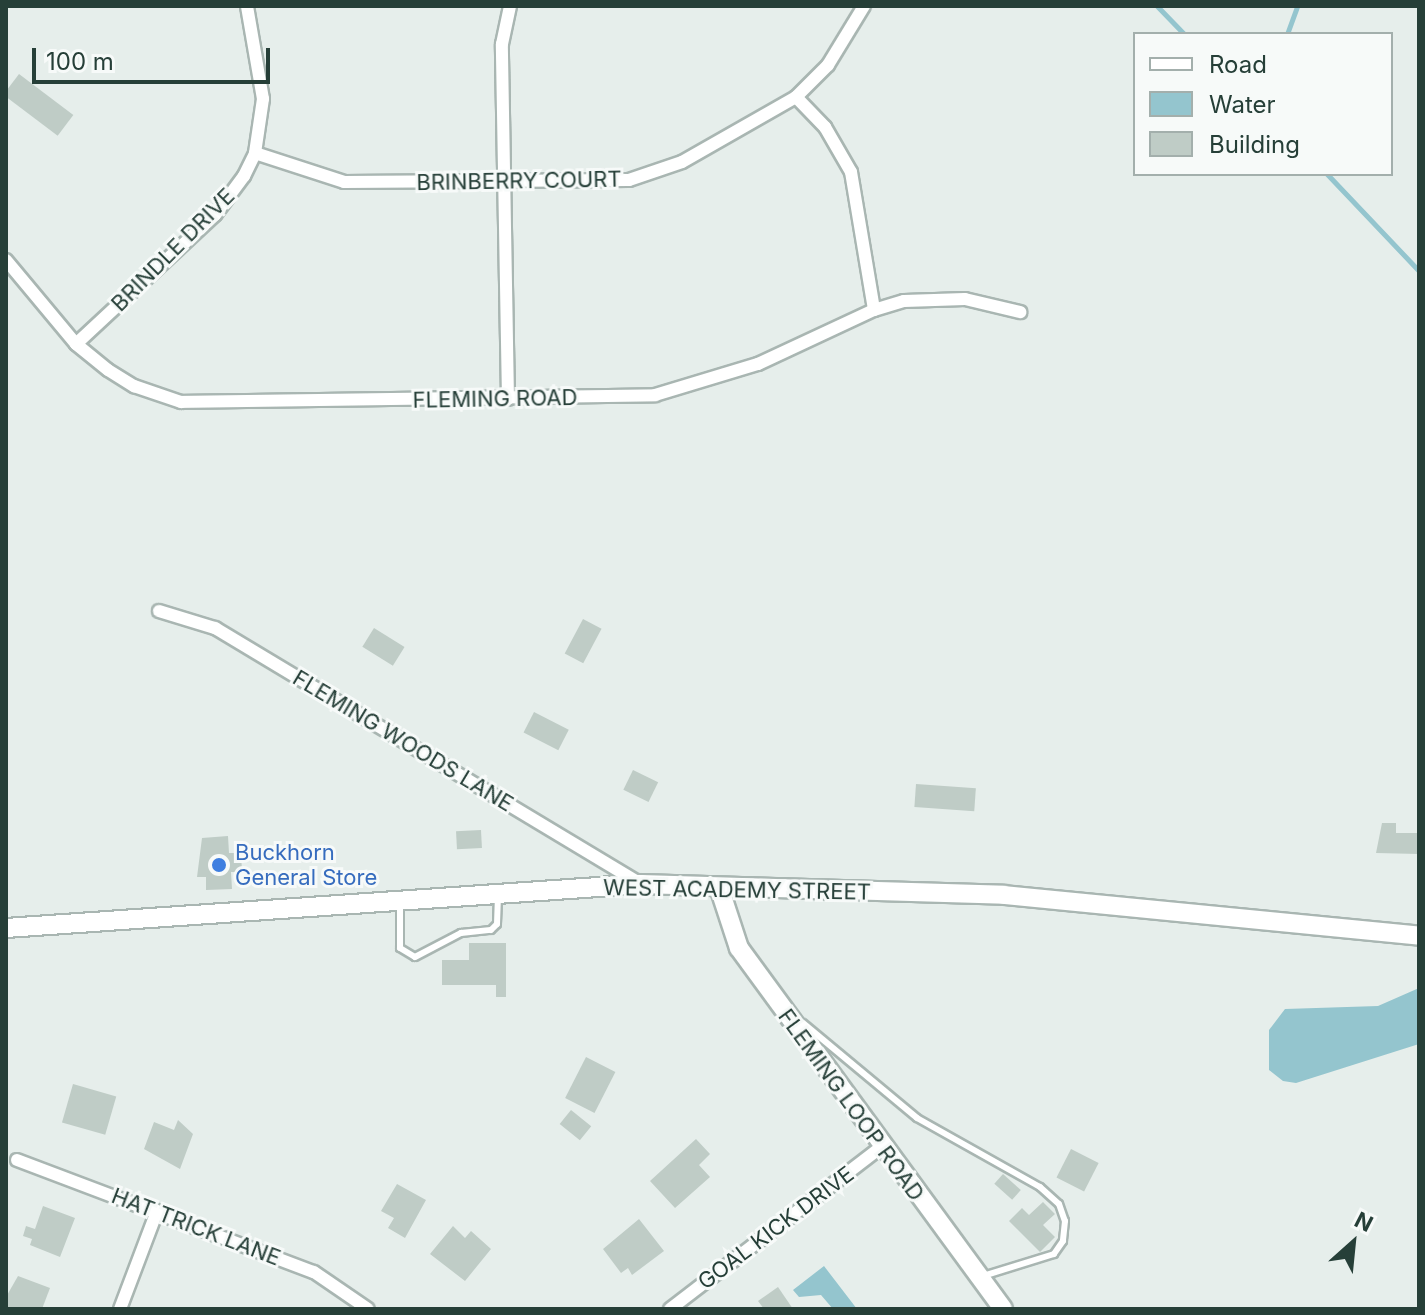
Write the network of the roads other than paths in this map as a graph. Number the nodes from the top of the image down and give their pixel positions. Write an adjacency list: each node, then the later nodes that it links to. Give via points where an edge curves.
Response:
1 (247, 6): 5 (street, BRINDLE DRIVE, via 263,99)
2 (510, 6): 6 (street, via 502,44)
3 (864, 6): 4 (street, BRINBERRY COURT, via 828,65)
4 (796, 97): 6 (street, BRINBERRY COURT, via 655,173 603,182); 8 (street, via 825,127 851,172)
5 (255, 153): 6 (street, BRINBERRY COURT, via 344,182); 10 (street, BRINDLE DRIVE, via 215,215)
6 (505, 183): 11 (street)
7 (6, 260): 10 (street, FLEMING ROAD)
8 (874, 310): 9 (street, FLEMING ROAD, via 936,297); 11 (street, FLEMING ROAD, via 758,364 681,391 631,398)
9 (1020, 312)
10 (76, 344): 11 (street, FLEMING ROAD, via 134,386 181,402)
11 (508, 399)
12 (159, 611): 13 (street, FLEMING WOODS LANE, via 215,628)
13 (641, 884): 14 (main road, WEST ACADEMY STREET); 15 (main road, WEST ACADEMY STREET)
14 (720, 890): 18 (main road, WEST ACADEMY STREET, via 1004,895); 19 (main road, FLEMING LOOP ROAD, via 739,948)
15 (498, 892): 16 (main road, WEST ACADEMY STREET); 16 (lane, via 497,924 491,930 461,933 415,957 400,948)
16 (400, 898): 17 (main road, WEST ACADEMY STREET)
17 (6, 928)
18 (1419, 936)
19 (775, 1000): 20 (main road, FLEMING LOOP ROAD); 23 (lane, via 917,1118 1040,1187 1059,1204 1063,1241 1054,1254)
20 (881, 1147): 23 (main road, FLEMING LOOP ROAD); 26 (street, GOAL KICK DRIVE)
21 (17, 1160): 22 (street, HAT TRICK LANE)
22 (157, 1211): 24 (street); 25 (street, HAT TRICK LANE, via 314,1272)
23 (979, 1277): 27 (main road, FLEMING LOOP ROAD)
24 (120, 1309)
25 (368, 1309)
26 (670, 1309)
27 (1003, 1309)

